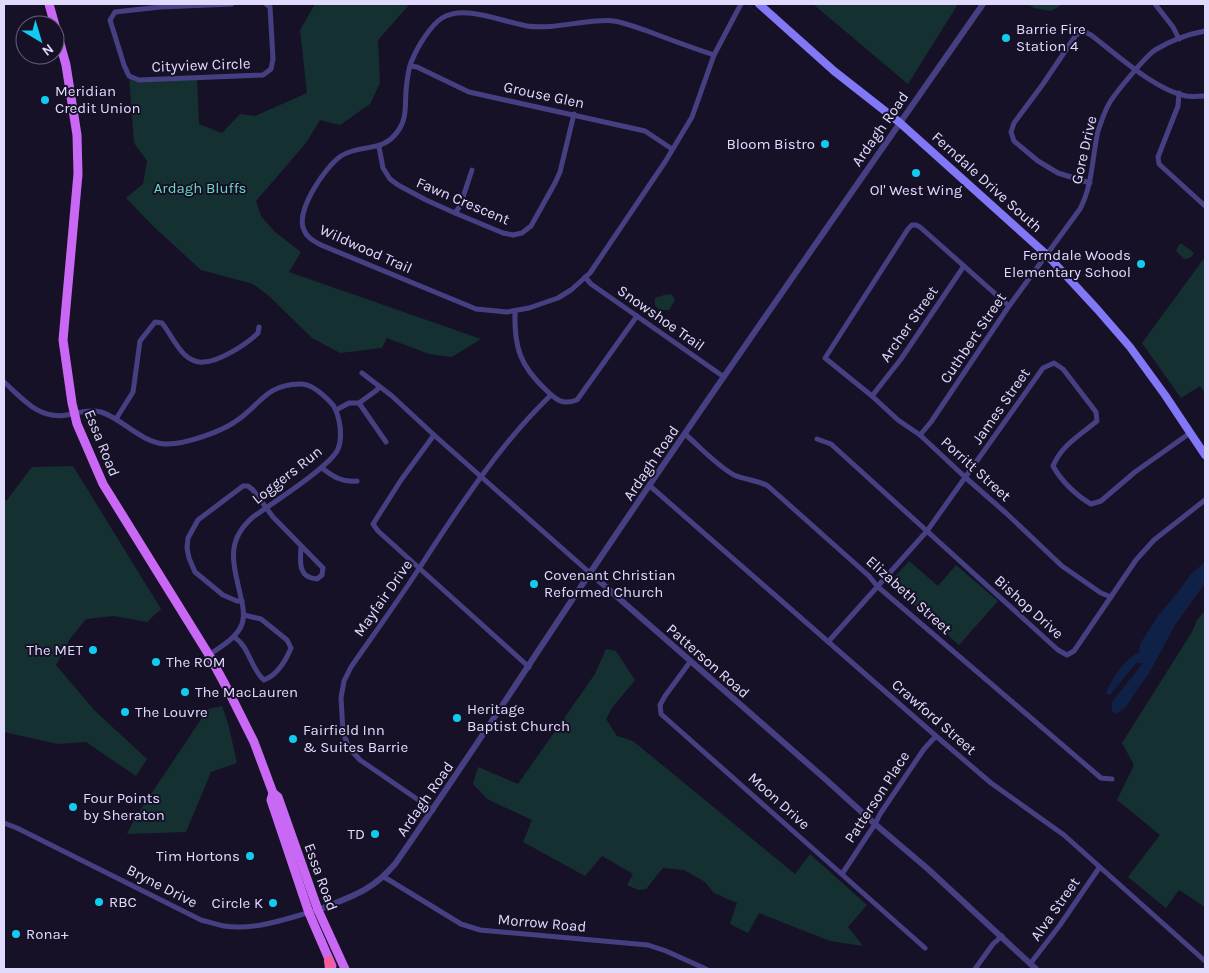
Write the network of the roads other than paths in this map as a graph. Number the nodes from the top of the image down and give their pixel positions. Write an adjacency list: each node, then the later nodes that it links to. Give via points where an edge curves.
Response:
1 (49, 4): 40 (main road, Essa Road, via 66,65 77,135 78,174 62,340)
2 (232, 4): 8 (street, Cityview Circle)
3 (266, 4): 8 (street, Cityview Circle, via 270,7 273,58 271,69 263,75 139,80 129,76 125,68 110,20 115,12)
4 (741, 4): 11 (street, Wildwood Trail)
5 (759, 4): 17 (main road, Ferndale Drive South, via 834,71)
6 (983, 4): 17 (street, Ardagh Road)
7 (1155, 4): 10 (street)
8 (160, 5)
9 (1205, 31): 10 (street, Gore Drive)
10 (1179, 40): 13 (street, Gore Drive, via 1156,50)
11 (714, 55): 12 (street, via 612,20 543,27 455,13 442,18 431,28); 19 (street, Wildwood Trail, via 692,117)
12 (410, 66): 16 (street, Grouse Glen, via 469,92); 18 (street, via 402,125 394,137)
13 (1137, 70): 14 (street); 21 (street, Gore Drive, via 1109,102 1098,130); 21 (street, via 1083,31 1076,35 1014,123 1014,141 1038,161 1058,174)
14 (1179, 94): 15 (street); 23 (street, via 1178,106 1158,157 1159,164)
15 (1205, 96)
16 (574, 114): 19 (street, Grouse Glen, via 645,131); 24 (street, Fawn Crescent, via 560,172 531,226 513,235)
17 (899, 122): 25 (main road, Ferndale Drive South); 33 (street, Ardagh Road)
18 (379, 147): 24 (street, Fawn Crescent, via 383,168 390,179); 29 (street, Wildwood Trail, via 356,150 331,164 302,216 303,230 310,239 458,303 476,309)
19 (672, 149): 27 (street, Wildwood Trail)
20 (472, 170): 24 (street)
21 (1090, 182): 25 (street, Gore Drive, via 1080,209)
22 (1205, 197): 23 (street)
23 (1203, 204)
24 (455, 213)
25 (1047, 255): 28 (street, Cuthbert Street); 42 (main road, Ferndale Drive South, via 1128,344)
26 (964, 266): 28 (street); 37 (street, Archer Street); 37 (street, Porritt Street, via 916,225 908,228 825,358)
27 (585, 277): 29 (street, Wildwood Trail, via 558,298); 30 (street, Snowshoe Trail)
28 (1008, 306): 45 (street, Cuthbert Street)
29 (515, 311): 36 (street, via 517,345 525,367 531,377)
30 (637, 316): 33 (street, Snowshoe Trail); 36 (street, via 578,400 567,404)
31 (259, 327): 41 (street, via 258,333 249,341 202,362 184,355 162,323 155,322 140,340 133,392)
32 (362, 373): 35 (street, Patterson Road)
33 (724, 377): 43 (street, Ardagh Road)
34 (4, 382): 40 (street, via 44,414 54,417)
35 (379, 386): 38 (street); 44 (street, Patterson Road)
36 (552, 395): 50 (street, Mayfair Drive)
37 (872, 396): 45 (street, Porritt Street)
38 (359, 404): 39 (street, via 349,403); 47 (street)
39 (336, 410): 41 (street, via 324,395 302,384 280,386 270,391 239,420 184,441 164,444 136,433); 49 (street, Loggers Run, via 340,430 338,450)
40 (74, 414): 41 (street, via 96,411); 66 (main road, Essa Road, via 103,484)
41 (116, 420)
42 (1190, 433): 48 (main road, Ferndale Drive South); 51 (street, James Street, via 1101,501 1092,504 1070,487 1053,466 1067,445 1097,422 1096,412 1063,369 1054,363 1043,368)
43 (686, 434): 53 (street, Ardagh Road); 60 (street, Elizabeth Street, via 731,473 768,486)
44 (434, 435): 50 (street, Patterson Road); 58 (street, via 373,524)
45 (920, 435): 51 (street, Porritt Street)
46 (817, 439): 56 (street, Bishop Drive, via 830,444)
47 (386, 442)
48 (1205, 455)
49 (322, 468): 52 (street, via 332,477); 55 (street, Loggers Run)
50 (482, 477): 58 (street, Mayfair Drive); 59 (street, Patterson Road)
51 (966, 478): 56 (street, James Street); 61 (street, Porritt Street, via 1062,566)
52 (357, 481)
53 (650, 486): 59 (street, Ardagh Road); 65 (street, Crawford Street)
54 (1205, 500): 61 (street, Bishop Drive, via 1154,540)
55 (266, 507): 57 (street); 62 (street, Loggers Run, via 244,526 234,543 232,558); 62 (street, via 253,490 243,486 198,520 188,538 189,558 195,572 222,595)
56 (928, 530): 60 (street, James Street); 61 (street, Bishop Drive, via 1066,655 1074,651)
57 (301, 547): 57 (street, via 300,567 304,574 317,580 323,568)
58 (420, 568): 68 (street); 71 (street, Mayfair Drive, via 351,667 341,698 343,732 349,748 360,760)
59 (590, 573): 67 (street, Patterson Road); 68 (street, Ardagh Road)
60 (877, 586): 65 (street, James Street); 70 (street, Elizabeth Street, via 1102,778)
61 (1111, 597)
62 (242, 601): 63 (street, Loggers Run)
63 (244, 615): 64 (street, via 242,626); 64 (street, via 261,619 287,640 291,648 285,663 264,680 246,648)
64 (234, 636): 66 (street)
65 (828, 642): 69 (street, Crawford Street)
66 (209, 655): 77 (main road, Essa Road, via 254,742 273,793 278,797)
67 (690, 662): 73 (street, Patterson Road); 75 (street, Moon Drive, via 660,705 662,714)
68 (529, 667): 71 (street, Ardagh Road)
69 (936, 736): 73 (street, Patterson Place); 74 (street, Crawford Street, via 991,783 1064,835)
70 (1112, 779)
71 (432, 810): 76 (street, Ardagh Road)
72 (4, 823): 77 (street, Bryne Drive, via 202,920 246,927)
73 (875, 824): 75 (street, Patterson Place); 78 (street, Patterson Road)
74 (1099, 868): 80 (street, Crawford Street); 81 (street, Alva Street)
75 (842, 874): 79 (street, Moon Drive)
76 (384, 877): 77 (street, Ardagh Road, via 359,894); 84 (street, Morrow Road, via 461,924 480,930 648,945)
77 (313, 912): 82 (main road, Essa Road); 83 (main road, Essa Road)
78 (1002, 936): 81 (street, Patterson Road); 85 (street)
79 (925, 948)
80 (1205, 961)
81 (1030, 964): 86 (street, Patterson Road)
82 (331, 966)
83 (344, 969)
84 (706, 969)
85 (975, 969)
86 (1036, 969)

